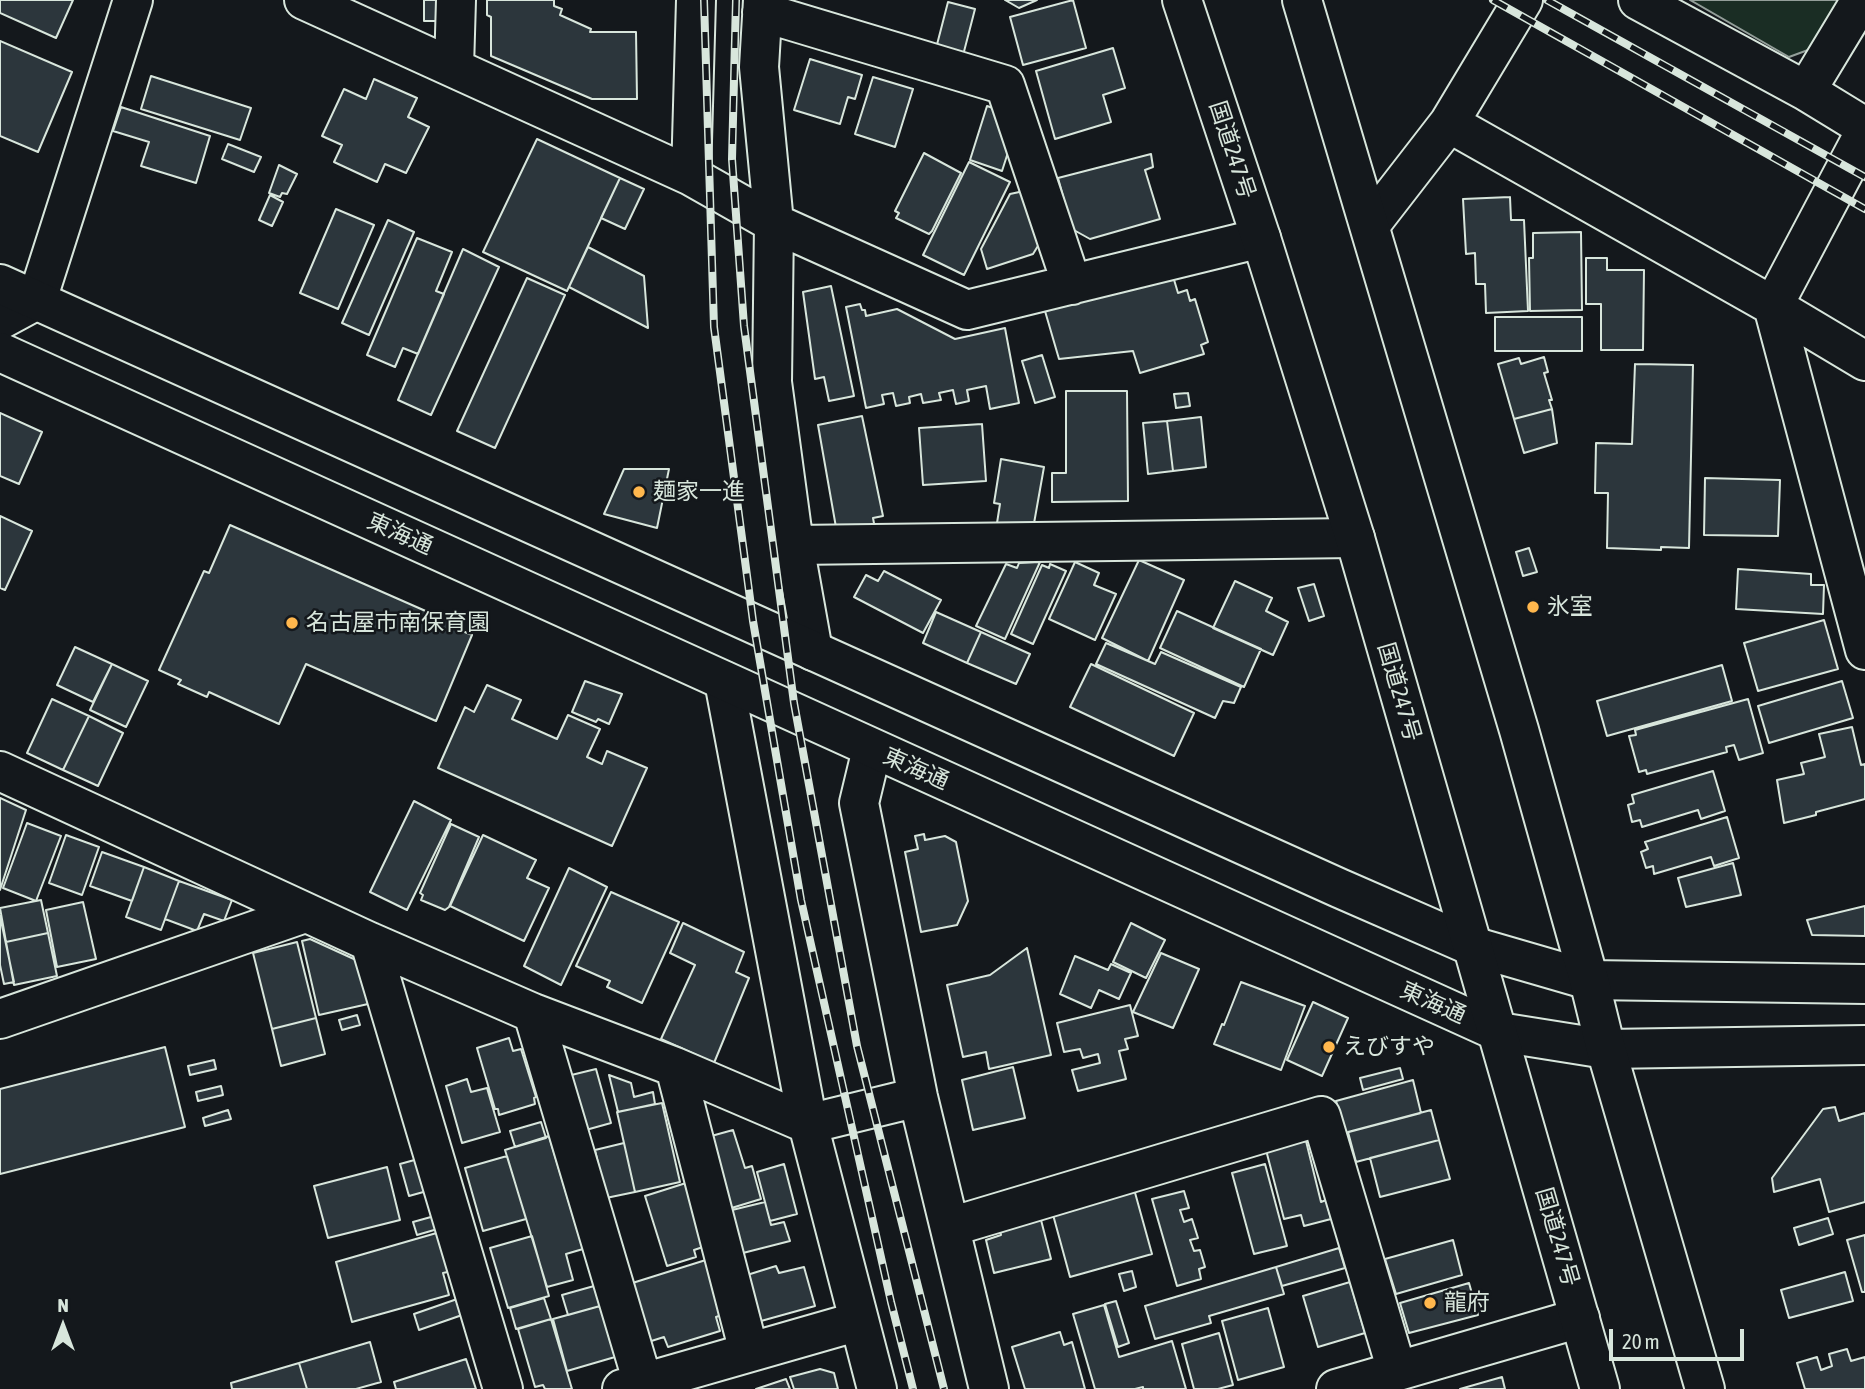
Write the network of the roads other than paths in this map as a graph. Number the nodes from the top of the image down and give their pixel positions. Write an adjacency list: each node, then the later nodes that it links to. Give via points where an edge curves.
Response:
1 (133, 0): 21 (main road)
2 (304, 0): 11 (main road)
3 (456, 0): 11 (main road)
4 (696, 0): 15 (main road)
5 (1182, 0): 18 (main road, 国道247号)
6 (1302, 0): 17 (main road)
7 (1523, 0): 13 (main road)
8 (1638, 0): 12 (main road)
9 (1861, 0): 12 (main road)
10 (762, 6): 16 (main road, via 759,67); 20 (main road, via 1004,85)
11 (454, 68): 15 (main road)
12 (1806, 91): 14 (main road)
13 (1449, 123): 17 (main road); 22 (main road)
14 (1865, 130): 22 (main road)
15 (691, 176): 16 (main road)
16 (774, 223): 20 (main road, via 967,310); 27 (main road, via 772,382)
17 (1370, 225): 36 (main road)
18 (1261, 238): 20 (main road); 26 (main road, 国道247号)
19 (0, 284): 21 (main road)
20 (1072, 285)
21 (37, 300): 23 (main road); 29 (main road)
22 (1773, 306): 25 (main road); 28 (main road)
23 (0, 320)
24 (0, 352): 30 (main road, 東海通)
25 (1865, 361)
26 (1354, 538): 27 (main road); 35 (main road, 国道247号)
27 (794, 545): 29 (main road)
28 (1865, 650)
29 (813, 651): 35 (main road)
30 (724, 681): 31 (main road, 東海通); 45 (main road)
31 (872, 749): 40 (main road, 東海通); 44 (main road, via 859,803)
32 (0, 771): 33 (main road)
33 (305, 912): 34 (main road); 39 (main road)
34 (370, 942): 38 (main road); 52 (main road)
35 (1472, 946): 36 (main road); 40 (main road, 国道247号)
36 (1589, 980): 37 (main road); 42 (main road)
37 (1865, 984)
38 (533, 1013): 43 (main road); 51 (main road)
39 (0, 1019)
40 (1499, 1032): 42 (main road, 東海通); 47 (main road, 国道247号)
41 (1865, 1045): 42 (main road, 東海通)
42 (1606, 1049): 57 (main road)
43 (675, 1067): 45 (main road); 49 (main road)
44 (918, 1097): 45 (main road); 46 (main road)
45 (808, 1124): 48 (main road)
46 (950, 1227): 50 (main road, via 1321,1116); 54 (main road)
47 (1580, 1318): 50 (main road); 56 (main road, 国道247号)
48 (859, 1321): 49 (main road); 53 (main road)
49 (749, 1352): 51 (main road)
50 (1397, 1371): 55 (main road)
51 (633, 1386)
52 (503, 1389)
53 (877, 1389)
54 (989, 1389)
55 (1335, 1389)
56 (1600, 1389)
57 (1705, 1389)

